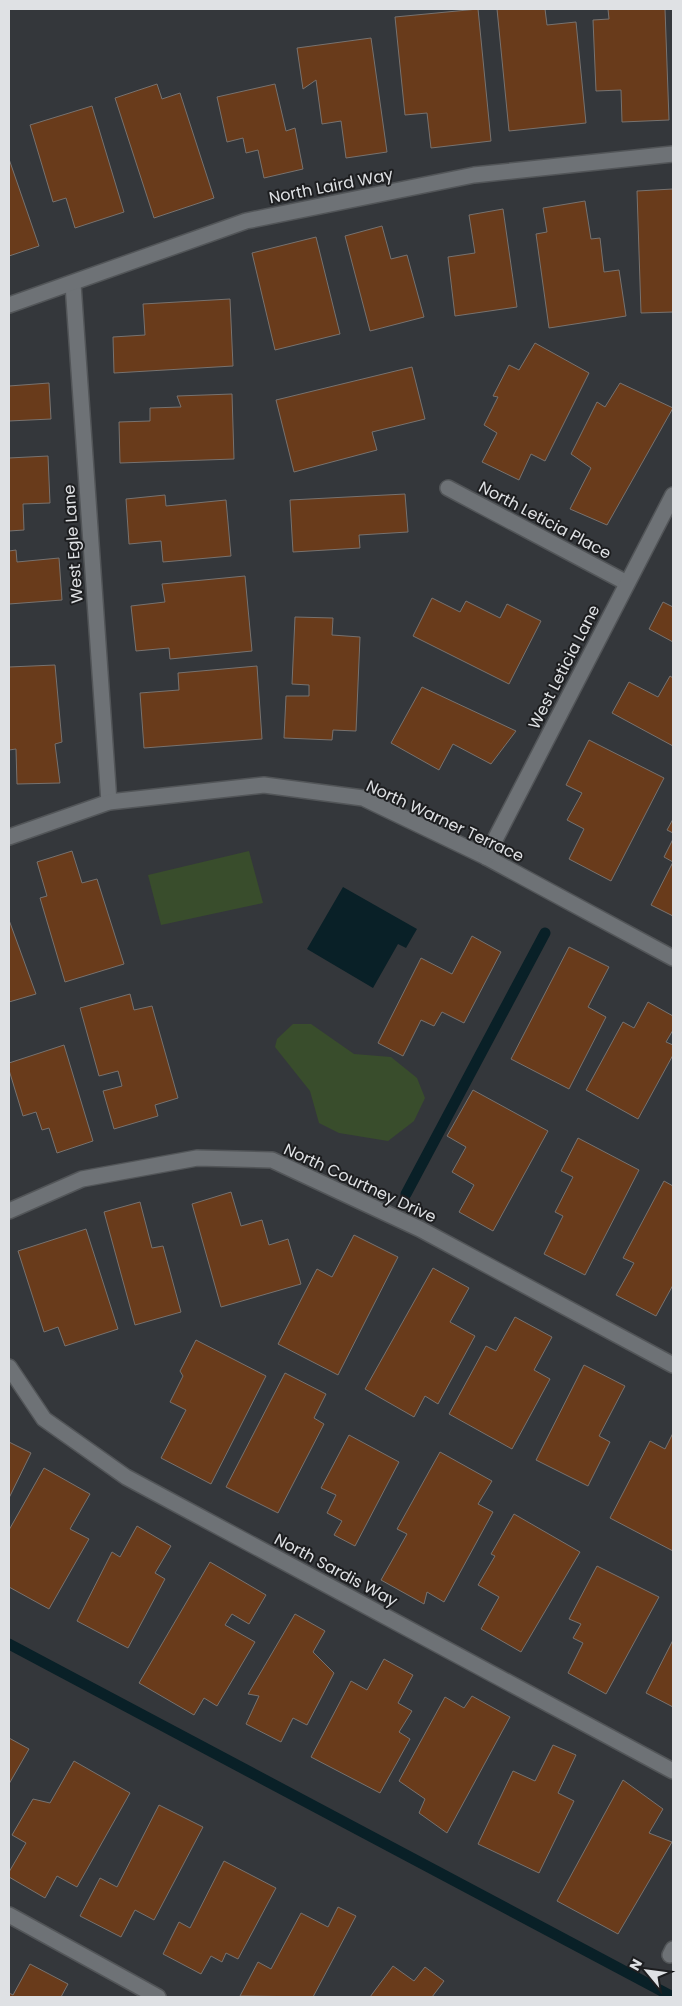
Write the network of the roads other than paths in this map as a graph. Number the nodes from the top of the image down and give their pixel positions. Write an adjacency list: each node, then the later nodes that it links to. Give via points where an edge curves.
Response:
1 (673, 154): 2 (street, North Laird Way, via 474,176 246,221)
2 (72, 284): 3 (street, North Laird Way); 7 (street, West Egle Lane)
3 (9, 305)
4 (448, 488): 6 (street, North Leticia Place)
5 (673, 495): 6 (street, West Leticia Lane)
6 (627, 583): 9 (street, West Leticia Lane)
7 (109, 802): 8 (street, North Warner Terrace); 9 (street, North Warner Terrace, via 264,785 363,798)
8 (9, 836)
9 (486, 857): 10 (street, North Warner Terrace)
10 (673, 958)
11 (9, 1211): 12 (street, North Courtney Drive, via 82,1178 197,1158 272,1160 420,1230)
12 (673, 1365)
13 (9, 1367): 14 (street, North Sardis Way, via 44,1419 126,1477)
14 (673, 1771)
15 (9, 1915): 16 (street)
16 (158, 1997)

